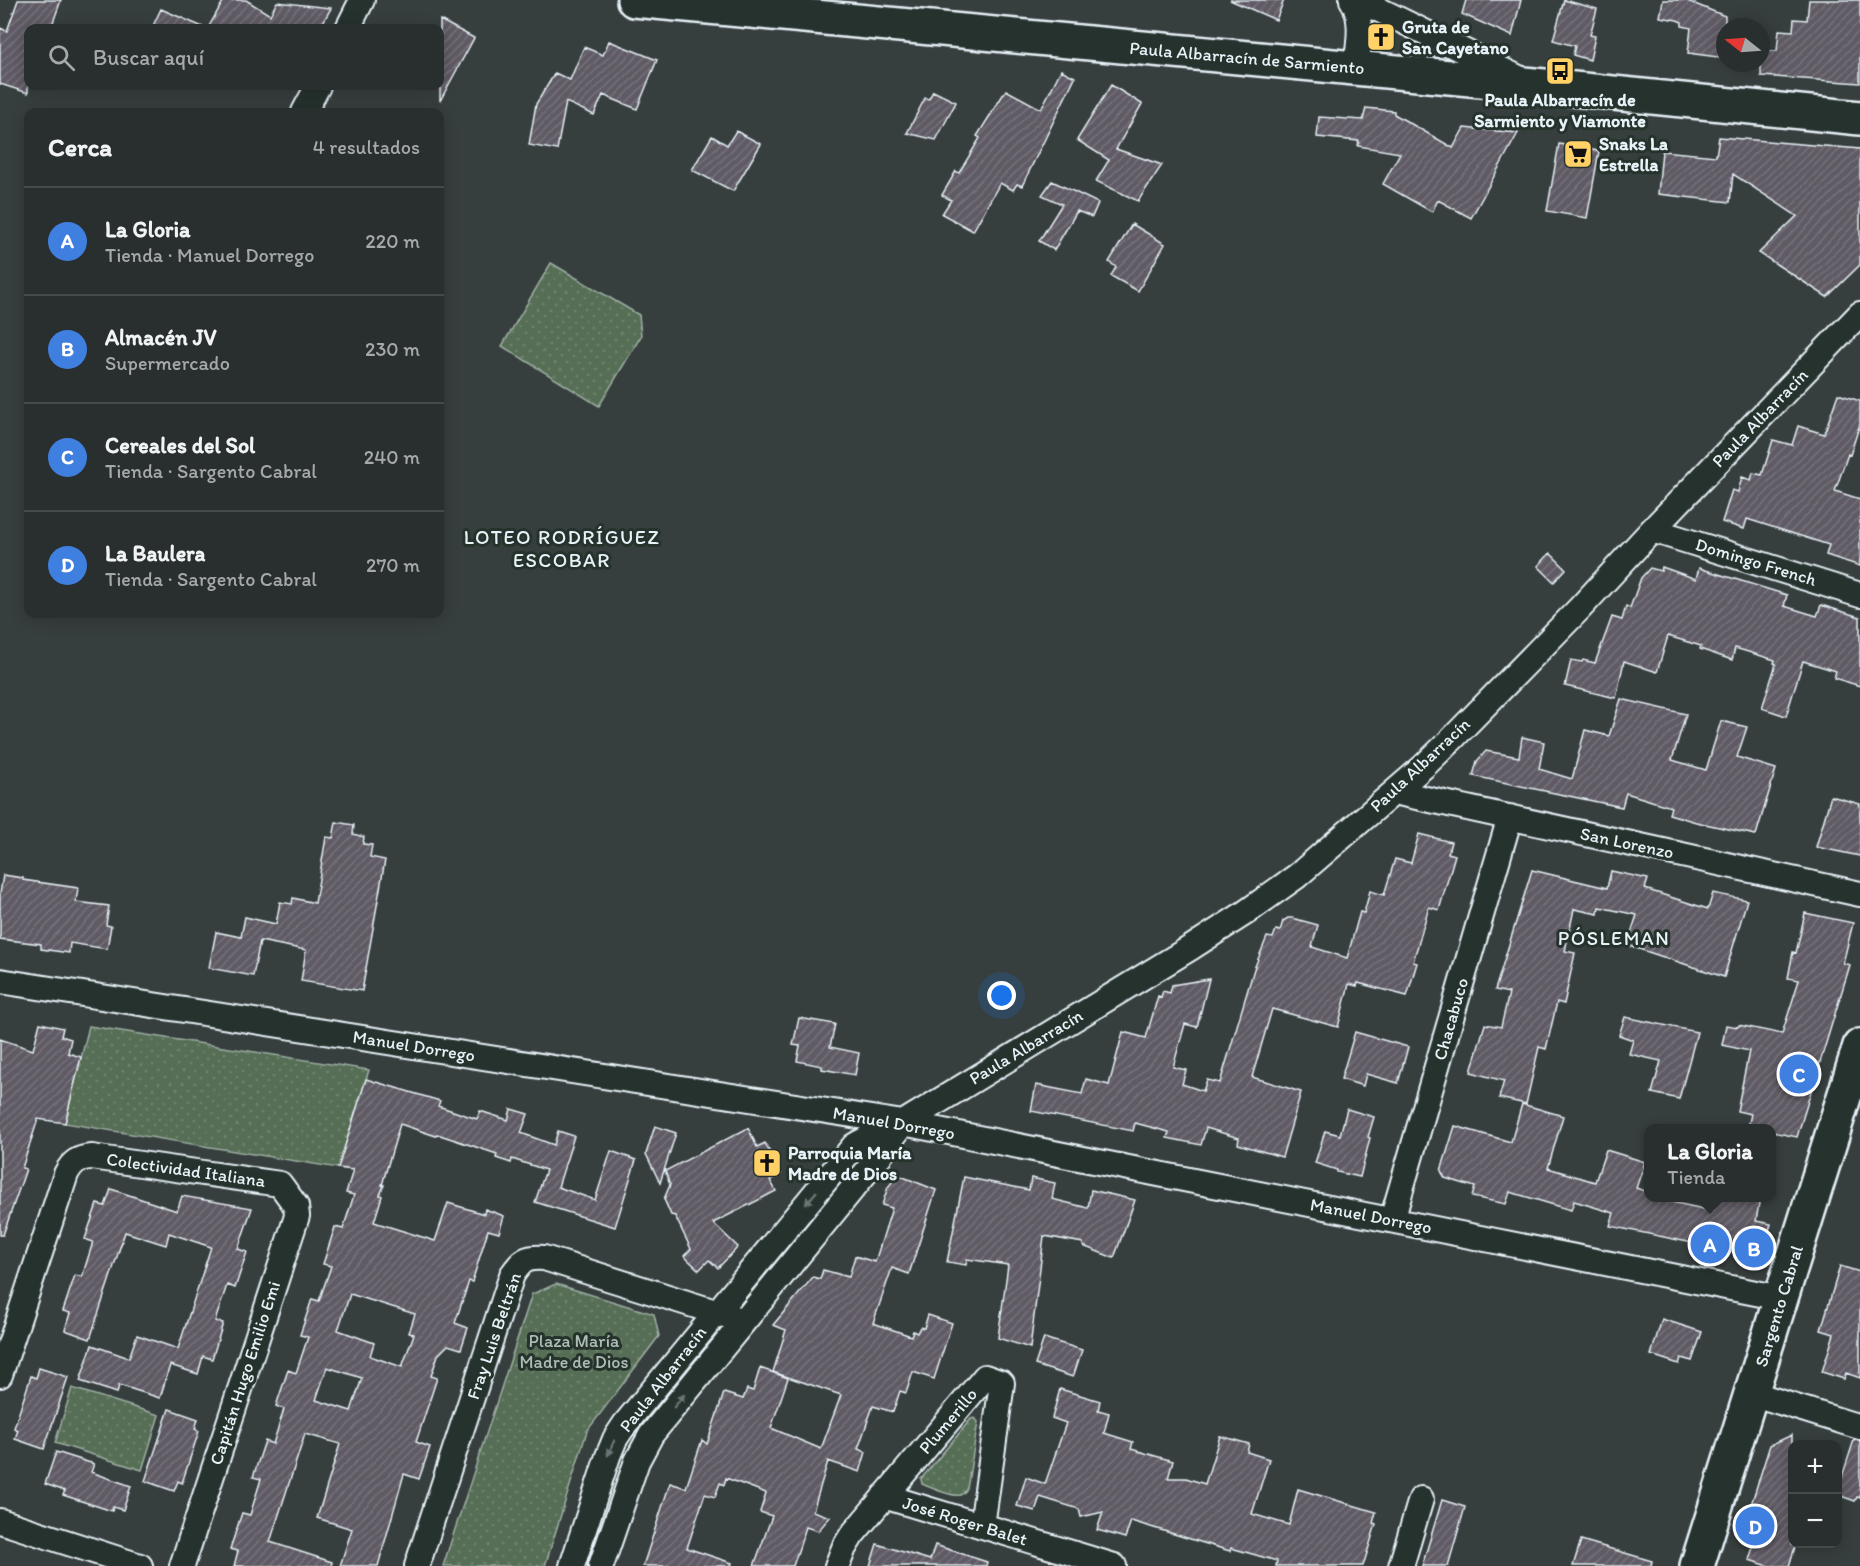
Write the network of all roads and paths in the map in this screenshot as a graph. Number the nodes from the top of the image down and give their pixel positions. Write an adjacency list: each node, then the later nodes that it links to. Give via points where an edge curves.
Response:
1 (362, 0): 5 (street)
2 (634, 0): 6 (main road, Paula Albarracín de Sarmiento)
3 (1352, 0): 6 (street, via 1359,19)
4 (1359, 0): 7 (street)
5 (350, 24)
6 (1356, 69): 7 (main road, Paula Albarracín de Sarmiento)
7 (1534, 85): 10 (main road, Paula Albarracín de Sarmiento)
8 (316, 90): 9 (street)
9 (306, 108)
10 (1860, 118)
11 (1860, 314): 12 (street, Paula Albarracín)
12 (1652, 530): 13 (street, Domingo French); 14 (street, Paula Albarracín, via 1483,707)
13 (1860, 595)
14 (1394, 792): 15 (street, San Lorenzo); 19 (street, Paula Albarracín, via 1297,876 1245,913)
15 (1509, 817): 16 (street, San Lorenzo); 21 (street, Chacabuco)
16 (1860, 894)
17 (0, 981): 19 (street, Manuel Dorrego)
18 (1859, 1051): 22 (main road, Sargento Cabral)
19 (903, 1123): 21 (street, Manuel Dorrego); 23 (street, Paula Albarracín, one-way to 23, via 854,1146); 24 (street, Paula Albarracín)
20 (280, 1184): 25 (street, Colectividad Italiana, via 92,1156 77,1160 66,1174); 33 (street, Capitán Hugo Emilio Emi, via 296,1206 297,1216)
21 (1392, 1220): 22 (street, Manuel Dorrego)
22 (1781, 1298): 26 (main road, Sargento Cabral)
23 (716, 1312): 24 (street, Fray Luis Beltrán); 34 (street, Fray Luis Beltrán, via 544,1258 530,1257 520,1263 512,1275); 35 (street, Paula Albarracín, one-way to 35, via 615,1440)
24 (744, 1322): 36 (street, Paula Albarracín, one-way to 24, via 642,1449)
25 (0, 1375)
26 (1751, 1393): 27 (street); 40 (main road, Sargento Cabral)
27 (1860, 1427)
28 (885, 1496): 31 (street, José Roger Balet); 31 (street, Plumerillo, via 985,1377 1002,1383); 37 (street, Plumerillo, via 852,1535)
29 (1421, 1499): 39 (street)
30 (0, 1521): 32 (street)
31 (982, 1526): 38 (street, José Roger Balet)
32 (140, 1566)
33 (182, 1566)
34 (417, 1566)
35 (572, 1566)
36 (601, 1566)
37 (837, 1566)
38 (1114, 1566)
39 (1401, 1566)
40 (1697, 1566)

